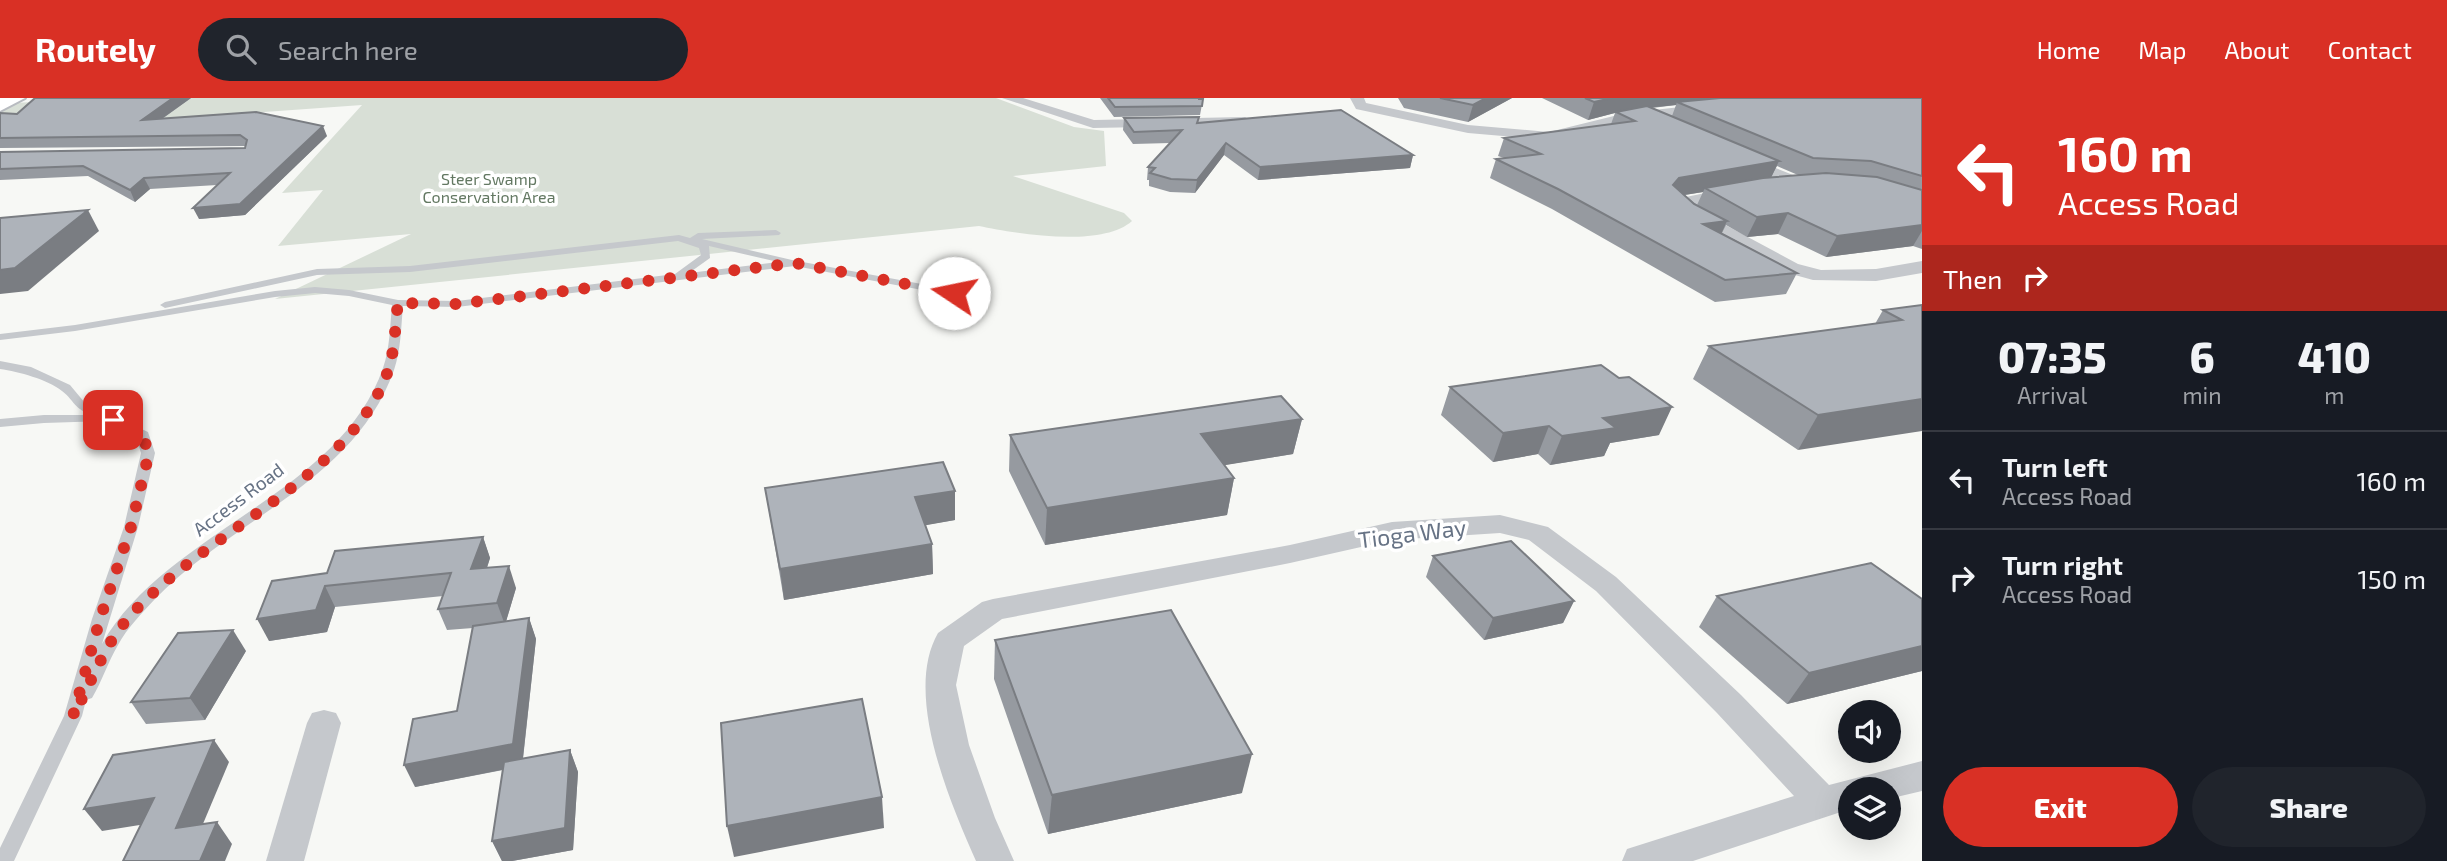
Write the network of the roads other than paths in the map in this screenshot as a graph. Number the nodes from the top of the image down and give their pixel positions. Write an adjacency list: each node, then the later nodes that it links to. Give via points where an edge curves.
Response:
1 (15, 98): 4 (street)
2 (1009, 98): 7 (street, via 1093,124)
3 (1356, 104): 6 (street, via 1468,128 1549,136)
4 (0, 106)
5 (1718, 107): 6 (street)
6 (1642, 115): 8 (street)
7 (1258, 120)
8 (1676, 131)
9 (1721, 151): 10 (street)
10 (1797, 183): 11 (street); 15 (street, via 1676,204 1791,268 1819,276 1876,275)
11 (1818, 183)
12 (776, 233): 13 (lane)
13 (679, 238): 14 (lane); 16 (lane, via 704,246 706,256 689,271); 19 (lane, via 410,269 317,272)
14 (795, 263): 16 (lane); 17 (lane)
15 (1922, 267)
16 (662, 280): 18 (lane, via 457,304)
17 (954, 293)
18 (398, 303): 19 (lane, via 315,290); 24 (lane, Access Road, via 388,370 352,432 311,470 199,555 120,627)
19 (75, 328): 20 (lane)
20 (0, 337)
21 (0, 365): 22 (lane, Access Road, via 27,370 66,388 81,406)
22 (113, 420): 23 (lane); 24 (lane, Access Road, via 141,432 149,453)
23 (0, 423)
24 (73, 716): 29 (lane, Access Road)
25 (324, 723): 30 (street)
26 (1922, 776): 27 (street)
27 (1901, 781)
28 (1836, 798): 31 (street, Tioga Way, via 1605,584 1538,533 1500,524 1443,527 1392,531 993,610 949,641 940,685 952,745 975,818); 32 (street, Tioga Way)
29 (4, 861)
30 (285, 861)
31 (995, 861)
32 (1641, 861)

